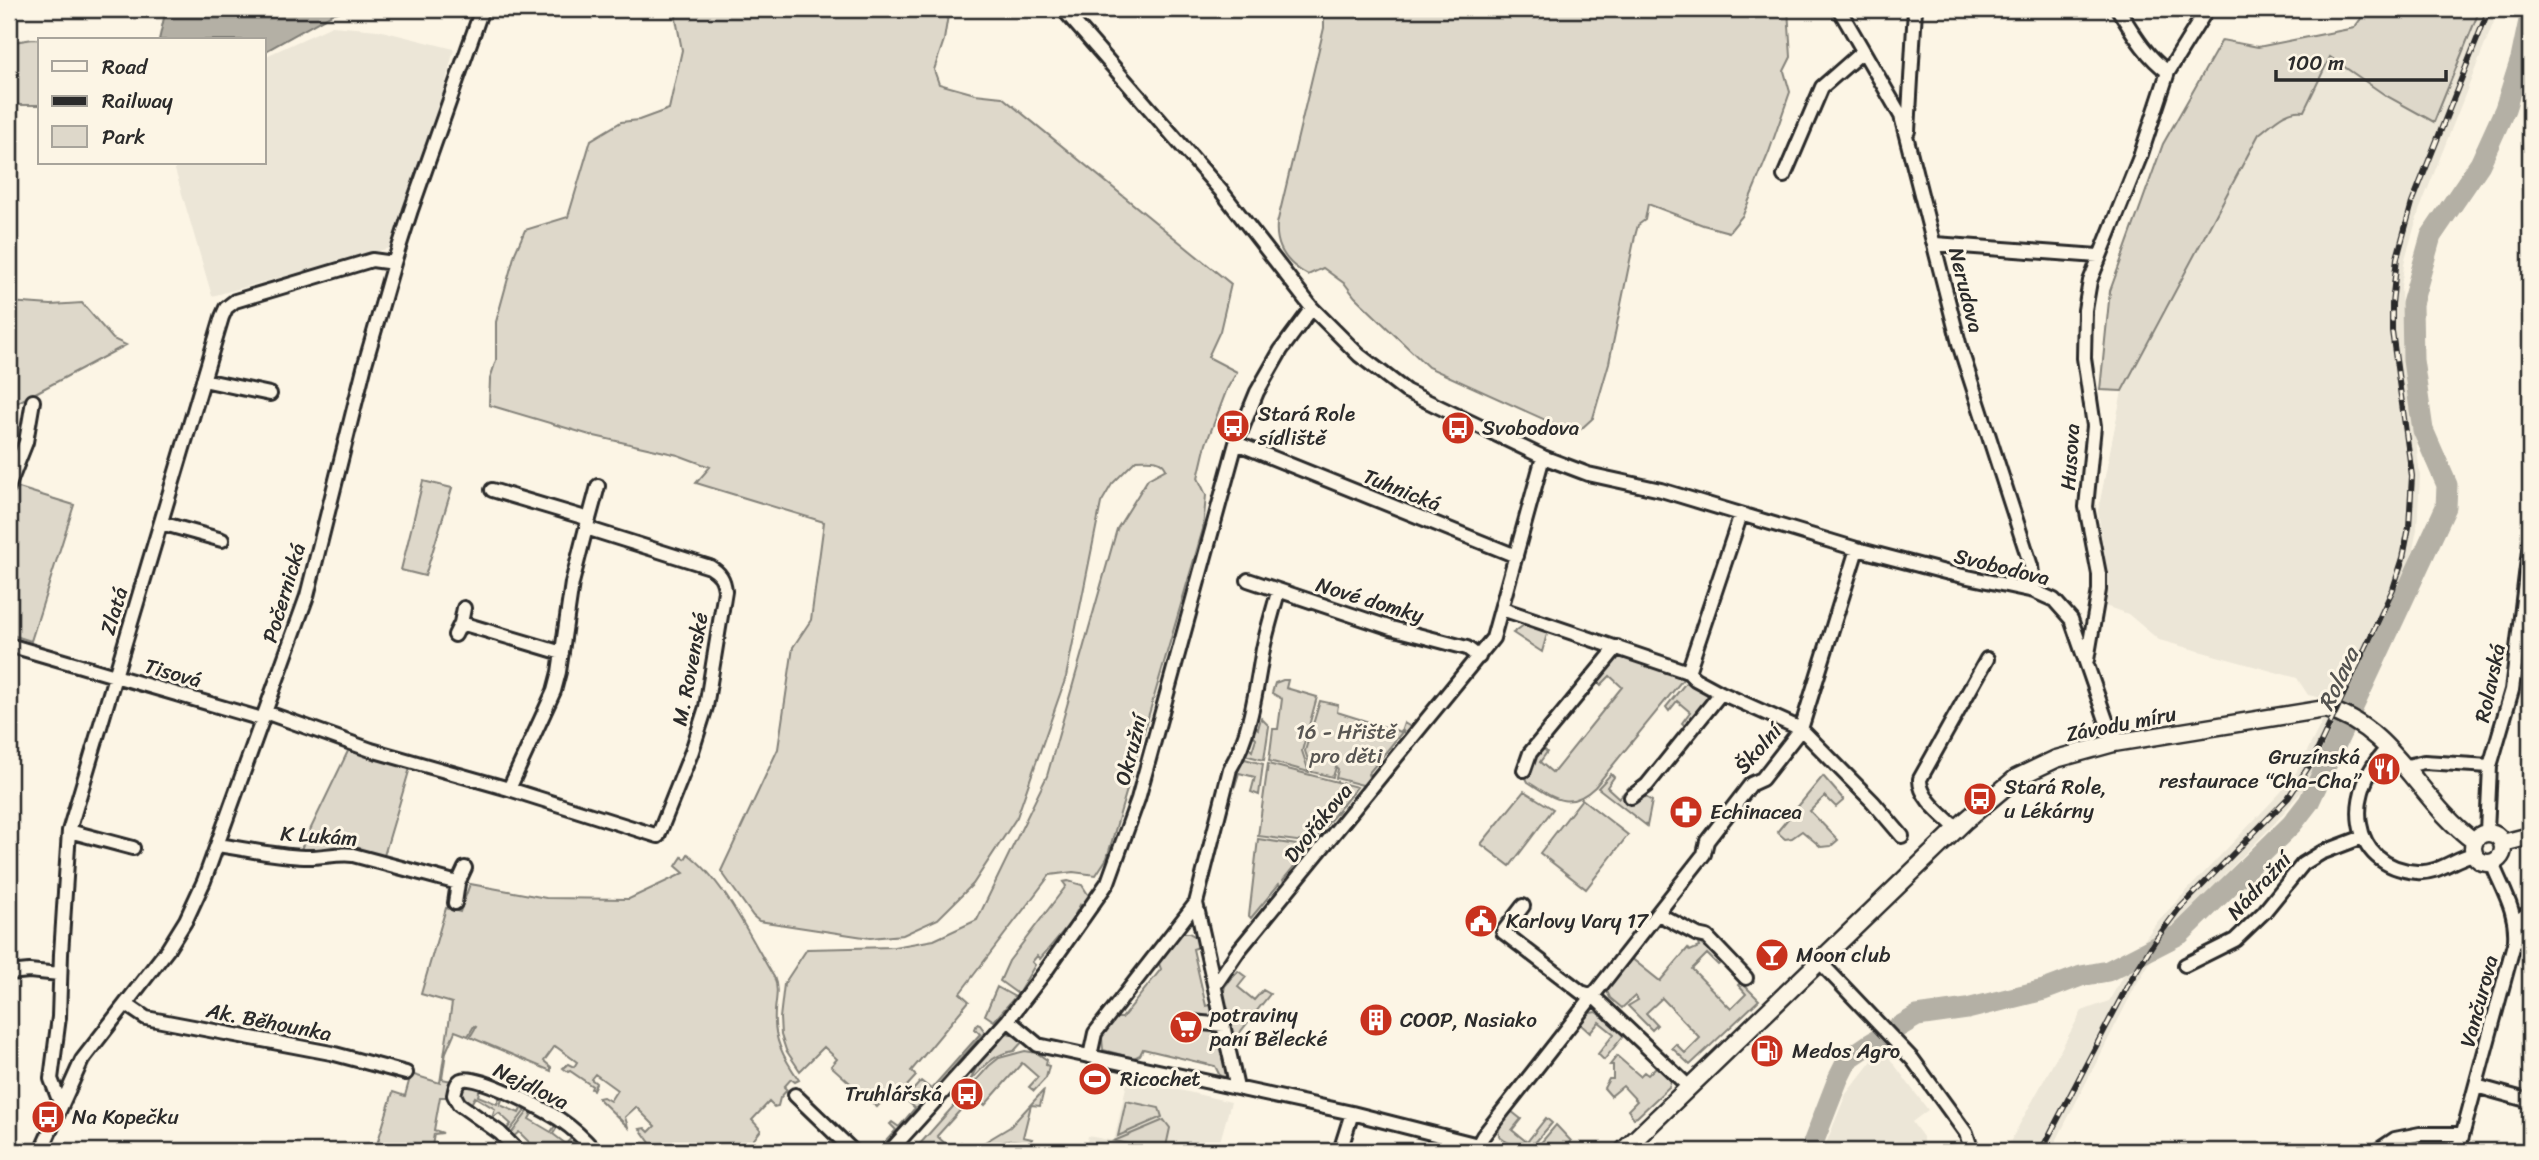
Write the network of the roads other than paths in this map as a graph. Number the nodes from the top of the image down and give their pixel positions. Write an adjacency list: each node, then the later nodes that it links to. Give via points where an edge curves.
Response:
1 (482, 9): 13 (street, Počernická)
2 (1063, 9): 14 (street, Svobodova, via 1222,192)
3 (1839, 9): 7 (street, Nerudova)
4 (1915, 9): 9 (street)
5 (2118, 9): 8 (street, via 2140,46)
6 (2207, 9): 8 (street, Husova)
7 (1863, 51): 9 (street, Nerudova, via 1901,116); 10 (street, via 1822,87)
8 (2168, 72): 12 (street, Husova, via 2140,157)
9 (1908, 141): 11 (street, Nerudova)
10 (1784, 176)
11 (1935, 244): 12 (street); 31 (street, Nerudova, via 1945,298 2027,554)
12 (2098, 257): 42 (street, Husova, via 2085,310 2084,358 2094,426 2086,506 2099,574)
13 (394, 263): 15 (street, Zlatá, via 372,260 235,301 222,317); 46 (street, Počernická, via 307,596)
14 (1312, 308): 18 (street, Okružní, via 1257,392); 19 (street, Svobodova, via 1359,355 1406,391)
15 (204, 380): 16 (street); 24 (street, Zlatá)
16 (270, 394)
17 (33, 401): 20 (street, via 26,442)
18 (1236, 443): 29 (street, Tuhnická); 83 (street, Okružní, via 1138,799 1108,882)
19 (1542, 457): 23 (street, Svobodova, via 1588,474); 29 (street, Dvořákova)
20 (9, 485)
21 (598, 486): 25 (street)
22 (492, 490): 25 (street, M. Rovenské)
23 (1741, 514): 28 (street, Svobodova); 43 (street)
24 (161, 523): 26 (street); 44 (street, Zlatá)
25 (587, 524): 39 (street, via 572,583); 53 (street, M. Rovenské, via 710,567 722,576 725,591 706,708 659,836)
26 (222, 540)
27 (2530, 542): 50 (street, Rolavská, via 2512,690)
28 (1857, 549): 31 (street, Svobodova); 47 (street, Školní)
29 (1516, 556): 34 (street, Dvořákova)
30 (1248, 580): 32 (street, Nové domky)
31 (2034, 591): 42 (street, Svobodova, via 2066,611)
32 (1278, 592): 40 (street, Nové domky, via 1467,648); 68 (street, via 1260,678 1230,769)
33 (464, 608): 35 (street)
34 (1502, 609): 38 (street); 40 (street, Dvořákova, via 1493,638)
35 (461, 623): 36 (street); 39 (street)
36 (455, 635)
37 (9, 645): 44 (street, Tisová)
38 (1617, 647): 43 (street); 52 (street, via 1530,753)
39 (562, 653): 53 (street, via 554,691)
40 (1479, 657): 80 (street, Dvořákova)
41 (1987, 659): 55 (street, via 1920,779 1924,794)
42 (2087, 660): 48 (street, Svobodova)
43 (1688, 672): 45 (street)
44 (115, 676): 46 (street, Tisová); 56 (street, Zlatá)
45 (1721, 693): 47 (street); 54 (street, via 1647,785)
46 (263, 715): 53 (street, M. Rovenské); 62 (street, Počernická)
47 (1801, 729): 57 (street); 71 (street, Školní, via 1762,779 1751,784)
48 (2114, 743): 49 (main road, Závodu míru, via 2325,709 2367,729); 55 (main road, Závodu míru, via 2031,769)
49 (2387, 749): 51 (main road, Závodu míru); 59 (street, via 2363,783)
50 (2490, 766): 51 (street, via 2424,762); 60 (street, Rolavská)
51 (2403, 767): 60 (main road, Závodu míru, via 2452,824)
52 (1524, 770)
53 (509, 789)
54 (1631, 797)
55 (1957, 829): 75 (main road, Závodu míru)
56 (69, 831): 63 (street); 78 (street, Zlatá)
57 (1902, 836)
58 (2530, 836): 61 (main road)
59 (2363, 838): 60 (street, via 2378,857 2418,872 2432,871 2465,856); 76 (street, Nádražní, via 2303,864 2235,940)
60 (2478, 843): 61 (main road, Závodu míru, via 2497,835); 64 (main road, Závodu míru, via 2482,862)
61 (2503, 843): 64 (main road, via 2500,857)
62 (217, 845): 66 (street, K Lukám, via 301,857 353,855); 82 (street, Počernická, via 186,920)
63 (133, 848)
64 (2492, 863): 72 (street, Vančurova)
65 (465, 868): 66 (street)
66 (458, 883): 67 (street)
67 (456, 902)
68 (1196, 903): 73 (street); 74 (street)
69 (1523, 906): 81 (street, via 1503,932 1581,992)
70 (2530, 911): 72 (street)
71 (1658, 914): 79 (street, via 1707,937); 81 (street, Školní)
72 (2516, 923): 88 (street, Vančurova)
73 (1177, 928): 74 (street); 86 (street, via 1096,1033)
74 (1202, 932): 80 (street)
75 (1819, 961): 89 (main road, Závodu míru); 104 (street, via 1913,1060 1966,1133)
76 (2185, 964)
77 (9, 973): 78 (street)
78 (60, 974): 93 (street, Zlatá, via 51,1079)
79 (1746, 978)
80 (1216, 984): 85 (street)
81 (1593, 996): 89 (street); 96 (street, Školní, via 1483,1136)
82 (127, 1005): 87 (street, Ak. Běhounka, via 146,1018 331,1053); 93 (street, Počernická, via 82,1060)
83 (1008, 1020): 86 (street, via 1038,1045); 101 (street, Okružní)
84 (1192, 1022): 85 (street)
85 (1224, 1025): 90 (street)
86 (1090, 1056): 90 (street)
87 (405, 1073)
88 (2476, 1086): 92 (street); 95 (street, Vančurova)
89 (1689, 1087): 103 (main road, Závodu míru)
90 (1237, 1088): 94 (street)
91 (795, 1095): 100 (street)
92 (2530, 1101)
93 (61, 1105): 97 (street, Počernická)
94 (1352, 1113): 96 (street); 102 (street)
95 (2462, 1134): 105 (street, via 2395,1139); 106 (street, Vančurova)
96 (1479, 1148)
97 (41, 1151)
98 (518, 1151): 99 (street, Nejdlova, via 455,1100 455,1087 462,1079 536,1106 563,1121)
99 (595, 1151)
100 (853, 1151)
101 (891, 1151)
102 (1340, 1151)
103 (1623, 1151)
104 (1972, 1151)
105 (2377, 1151)
106 (2458, 1151)

